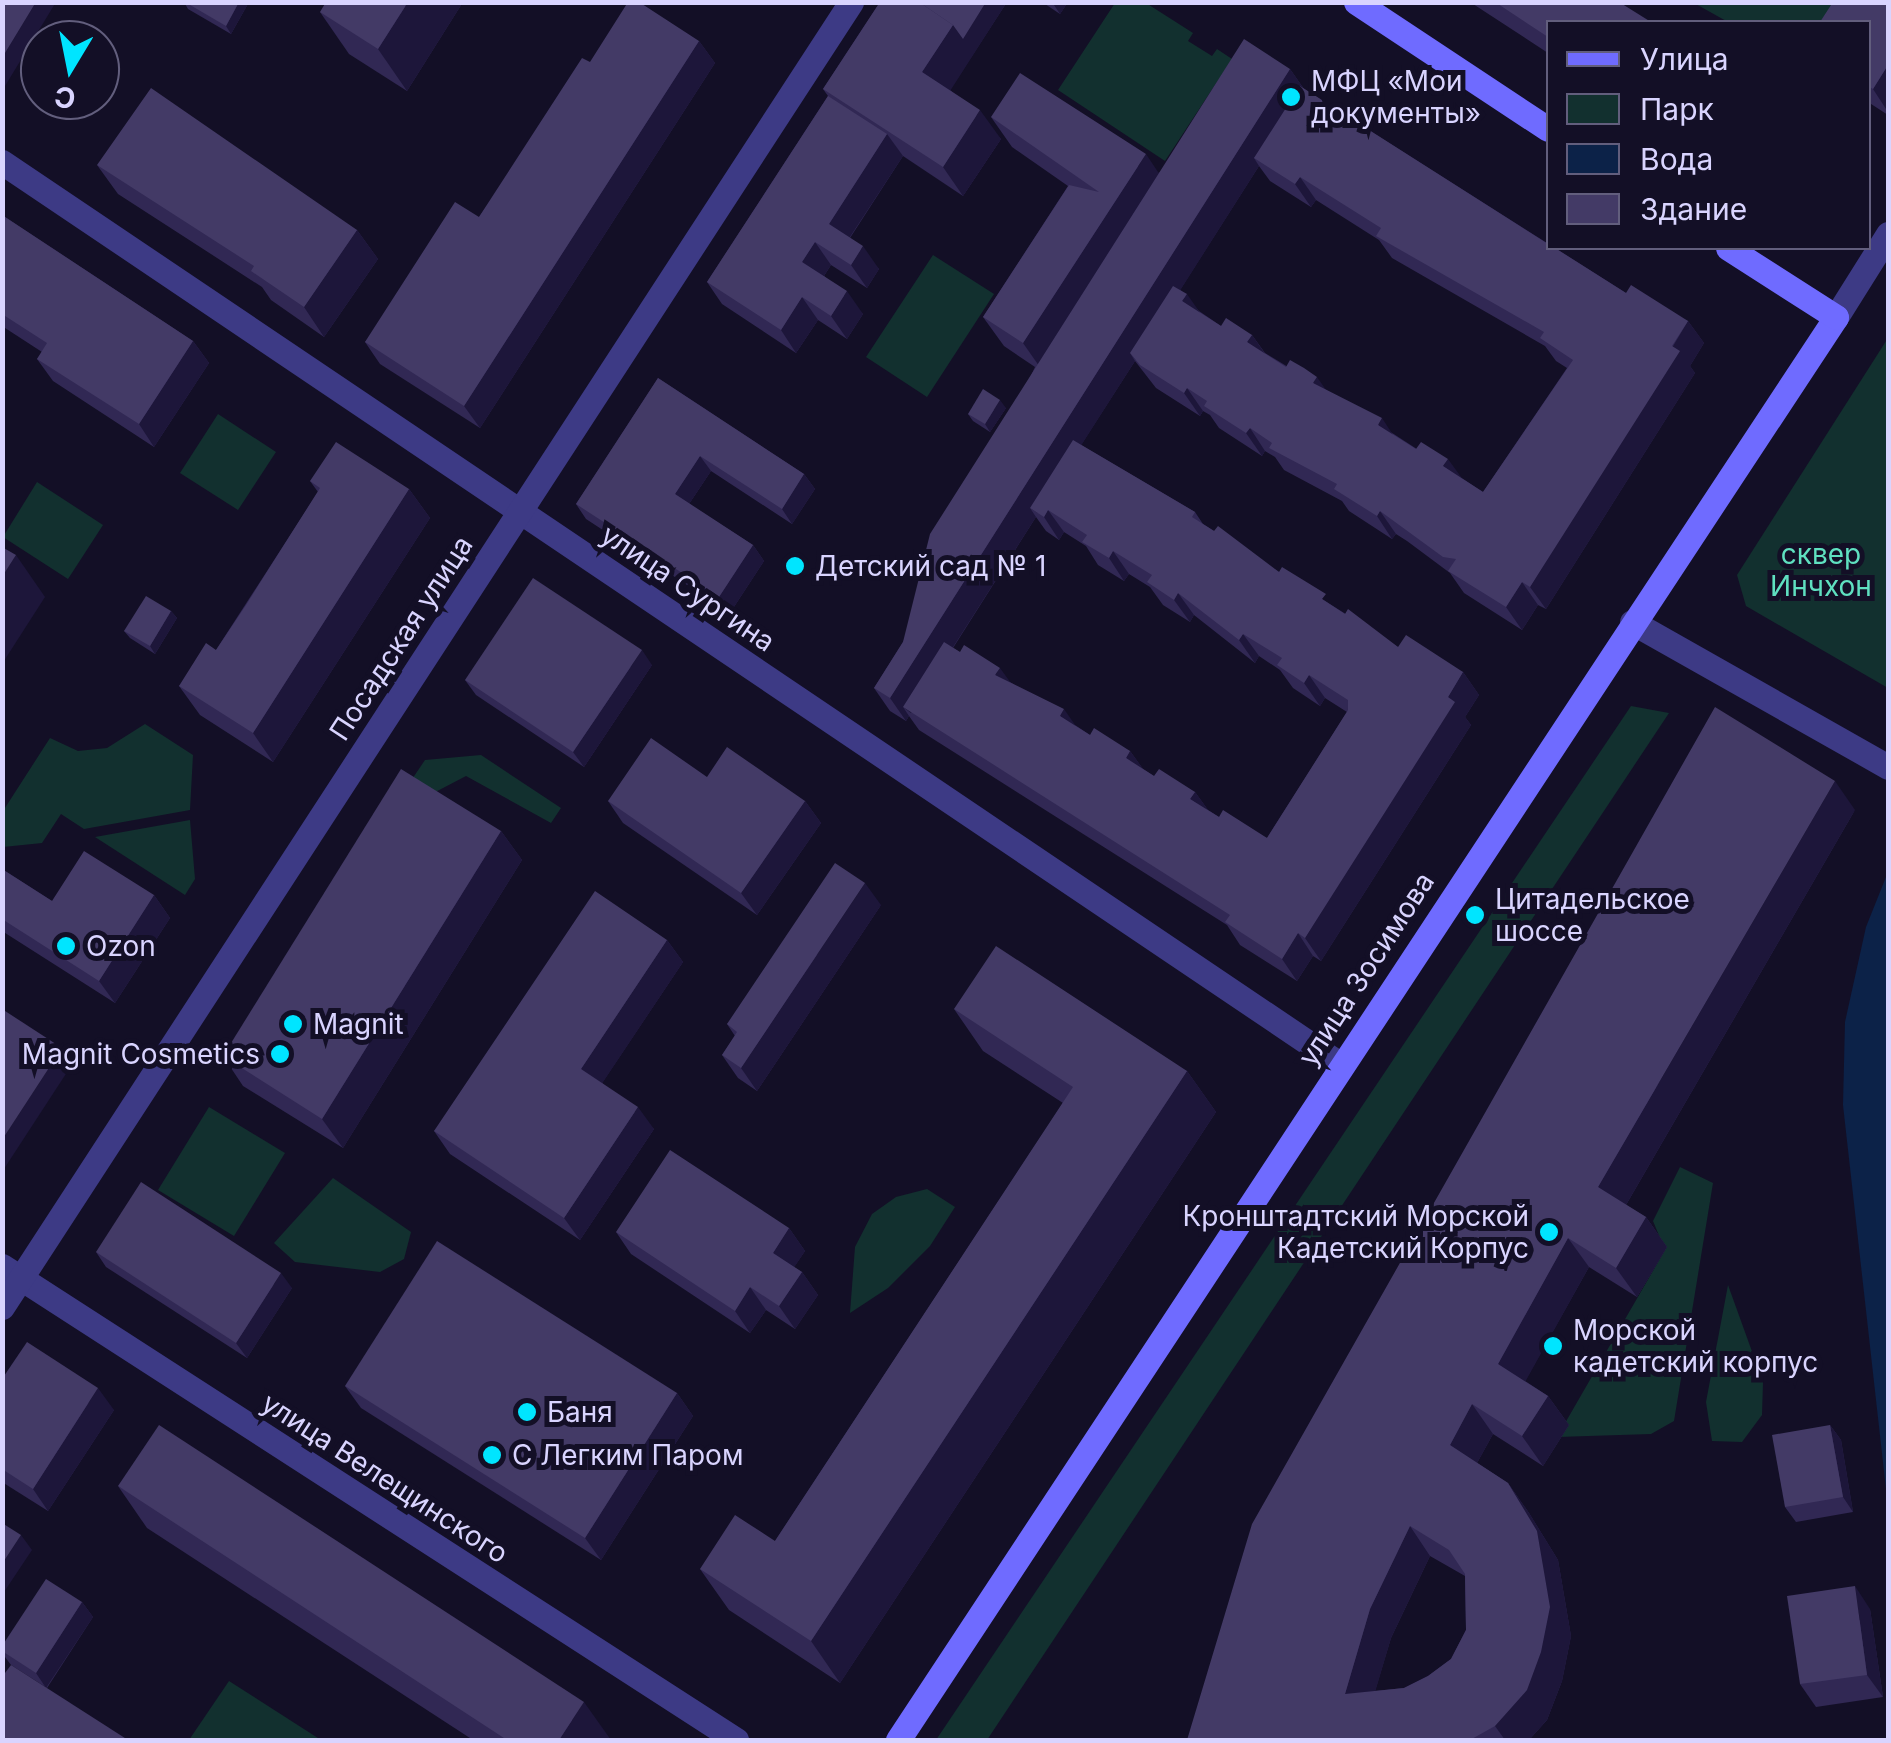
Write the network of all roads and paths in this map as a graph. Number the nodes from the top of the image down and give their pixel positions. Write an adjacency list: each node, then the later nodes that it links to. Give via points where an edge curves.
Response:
1 (851, 2): 8 (street, Посадская улица)
2 (1356, 2): 3 (main road)
3 (1546, 128)
4 (2, 162): 8 (street, улица Сургина)
5 (1888, 234): 7 (street, улица Зосимова)
6 (1731, 250): 7 (main road)
7 (1836, 317): 9 (main road, улица Зосимова)
8 (520, 511): 11 (street, улица Сургина); 12 (street, Посадская улица)
9 (1632, 622): 10 (street); 11 (main road, улица Зосимова)
10 (1888, 767)
11 (1340, 1064): 15 (main road, улица Зосимова)
12 (12, 1272): 13 (street, Посадская улица); 14 (street, улица Велещинского)
13 (2, 1307)
14 (736, 1740)
15 (898, 1740)

